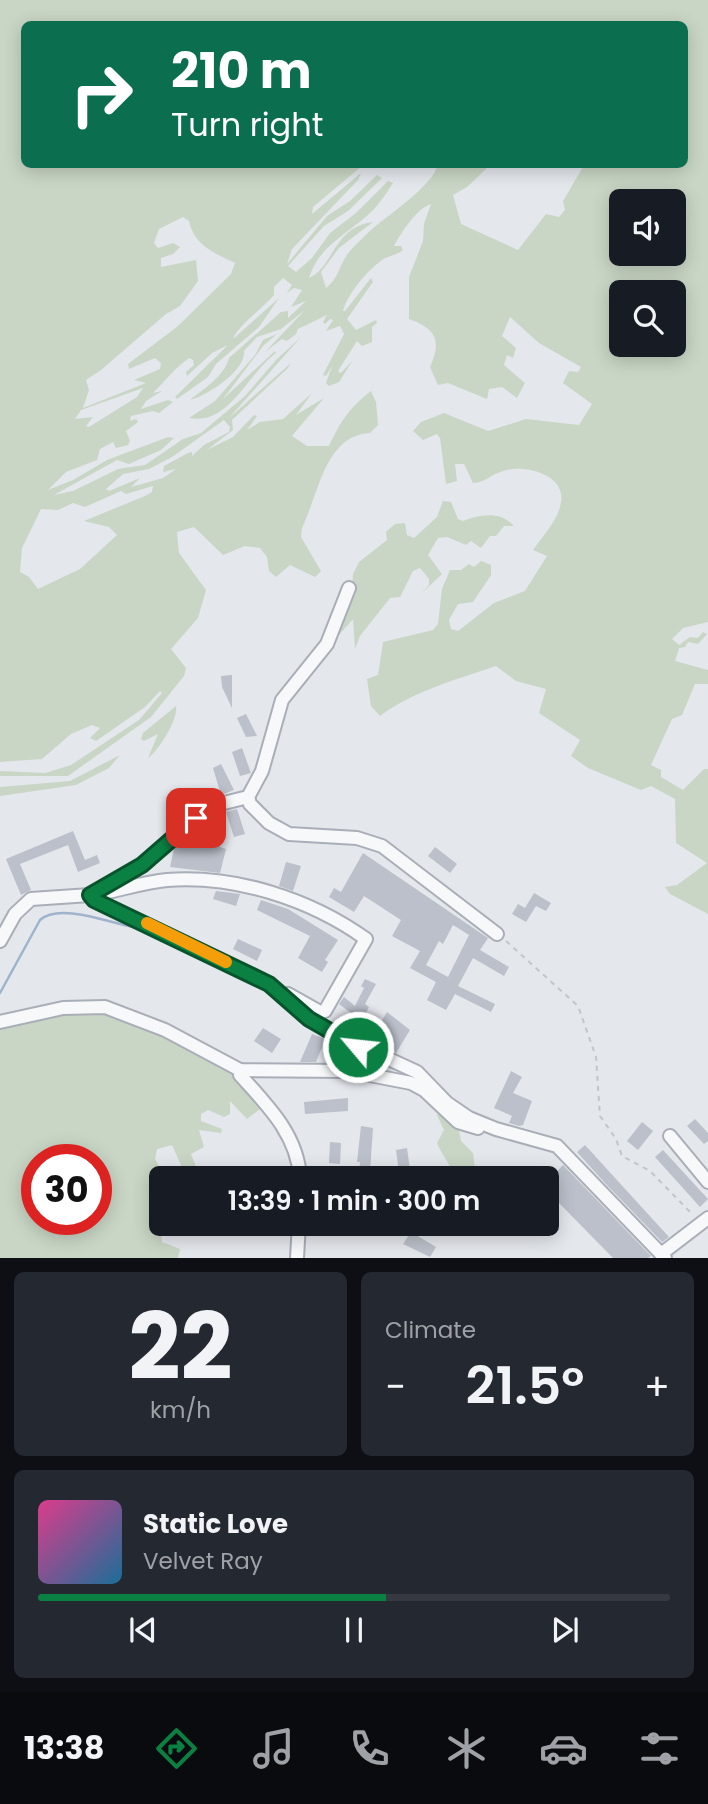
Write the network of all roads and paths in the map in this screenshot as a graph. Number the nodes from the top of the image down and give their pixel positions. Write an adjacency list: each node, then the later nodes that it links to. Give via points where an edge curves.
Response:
1 (349, 588): 2 (street, via 323,650 282,700 262,771)
2 (248, 797): 3 (street, via 212,806 142,865); 4 (street, via 269,823 289,834 357,838 382,846)
3 (90, 895): 5 (street, via 31,899 15,914); 6 (street); 6 (street, via 166,880 226,881 319,912 366,939 324,1011)
4 (497, 934): 13 (path, via 578,1006 596,1057 600,1116 622,1156 650,1171)
5 (0, 941)
6 (269, 984): 9 (street, via 326,1030 417,1072 457,1111)
7 (0, 1022): 8 (street, via 63,1008 105,1007 165,1030)
8 (240, 1070): 9 (street, via 349,1071 404,1081 424,1090 458,1122); 11 (street, via 288,1135)
9 (496, 1129): 15 (street, via 557,1146)
10 (670, 1136): 12 (street)
11 (297, 1166)
12 (708, 1182)
13 (704, 1221): 15 (street)
14 (298, 1236): 16 (street)
15 (663, 1256)
16 (297, 1258)

